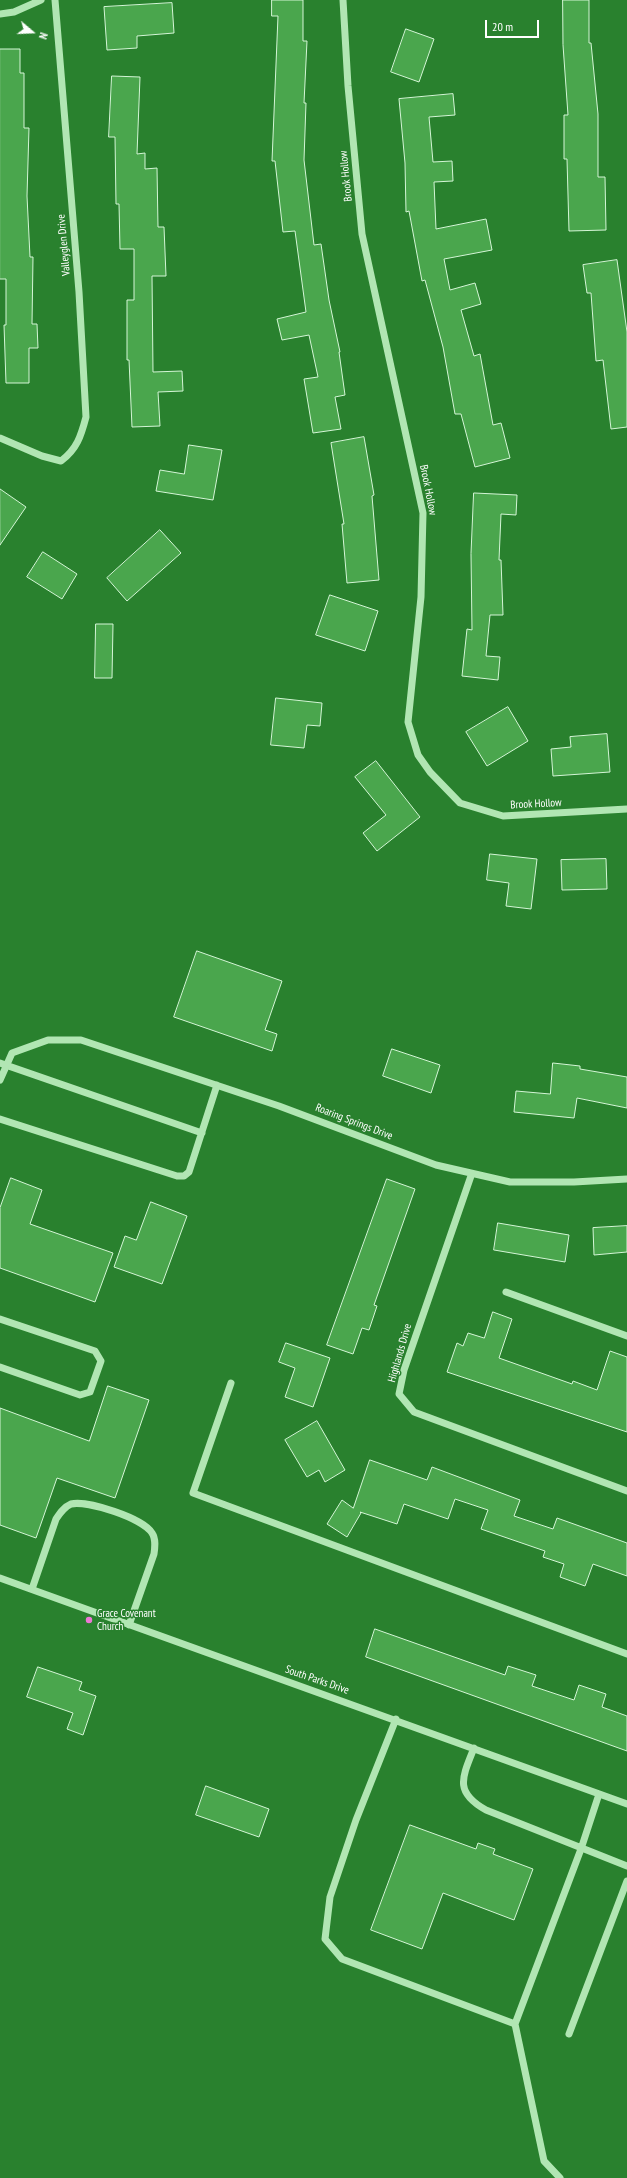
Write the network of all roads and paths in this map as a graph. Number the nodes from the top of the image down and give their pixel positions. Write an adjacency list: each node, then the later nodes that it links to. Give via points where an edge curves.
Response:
1 (41, 0): 4 (street, via 14,12)
2 (55, 0): 5 (street, Valleyglen Drive, via 79,292 86,417 73,452 61,462)
3 (343, 0): 6 (street, Brook Hollow, via 362,234 423,513 421,598 408,722 418,755 460,804 503,816)
4 (0, 14)
5 (0, 438)
6 (627, 809)
7 (3, 1064): 8 (street, Roaring Springs Drive); 9 (street, Roaring Springs Drive, via 12,1053 48,1040 82,1040); 11 (street)
8 (0, 1080)
9 (217, 1085): 11 (street); 12 (street, Roaring Springs Drive, via 436,1165)
10 (0, 1119): 11 (street, via 177,1176 184,1176 189,1172)
11 (202, 1133)
12 (472, 1173): 13 (street, Roaring Springs Drive, via 510,1182); 19 (street, Highlands Drive, via 404,1370 399,1394 414,1412)
13 (627, 1179)
14 (506, 1292): 16 (street)
15 (0, 1319): 17 (street, via 95,1351 101,1360 90,1392 80,1395)
16 (627, 1336)
17 (0, 1367)
18 (231, 1383): 23 (street, via 193,1493)
19 (627, 1491)
20 (0, 1578): 21 (street, South Parks Drive)
21 (32, 1589): 22 (street, South Parks Drive); 22 (street, via 56,1519 70,1504 90,1504 136,1520 152,1533 155,1543 154,1554)
22 (129, 1625): 24 (street, South Parks Drive)
23 (627, 1654)
24 (396, 1719): 25 (street, South Parks Drive); 31 (street, via 356,1820 330,1897 325,1939 342,1958)
25 (474, 1748): 26 (street, South Parks Drive); 28 (street, via 463,1779 463,1789 473,1802 486,1810)
26 (598, 1794): 27 (street, South Parks Drive); 28 (street)
27 (627, 1804)
28 (581, 1849): 29 (street); 31 (street)
29 (627, 1866)
30 (627, 1881): 32 (street)
31 (515, 2024): 33 (street, via 544,2161)
32 (569, 2034)
33 (560, 2178)

